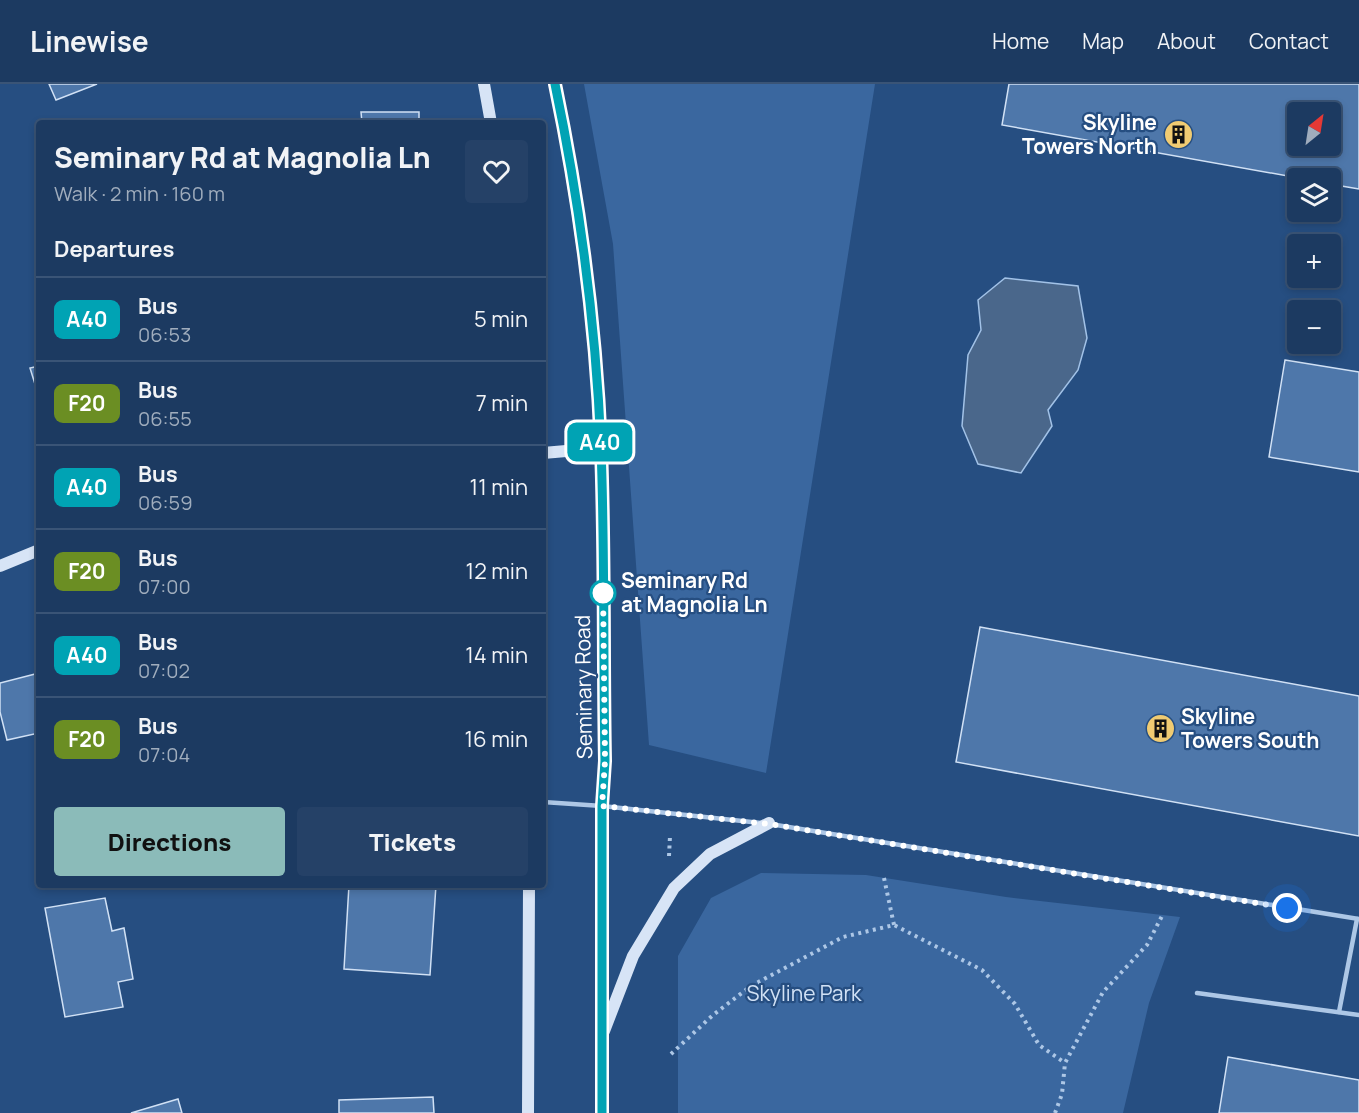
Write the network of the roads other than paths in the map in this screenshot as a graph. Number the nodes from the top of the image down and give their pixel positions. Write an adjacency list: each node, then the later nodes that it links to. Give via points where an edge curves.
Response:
1 (484, 84): 3 (main road)
2 (555, 84): 4 (main road, Seminary Road, via 570,157 591,308)
3 (490, 120)
4 (601, 448): 5 (main road); 9 (main road, Seminary Road, via 605,761)
5 (546, 453)
6 (36, 551): 7 (main road)
7 (0, 566)
8 (546, 802): 9 (lane)
9 (602, 806): 10 (lane); 16 (main road, Seminary Road)
10 (769, 824): 12 (lane); 16 (main road, via 710,854 674,888 633,956)
11 (529, 888): 17 (main road)
12 (1358, 919): 14 (lane)
13 (1197, 993): 14 (lane)
14 (1339, 1012): 15 (lane)
15 (1359, 1015)
16 (601, 1037): 18 (main road, Seminary Road)
17 (528, 1113)
18 (602, 1113)

